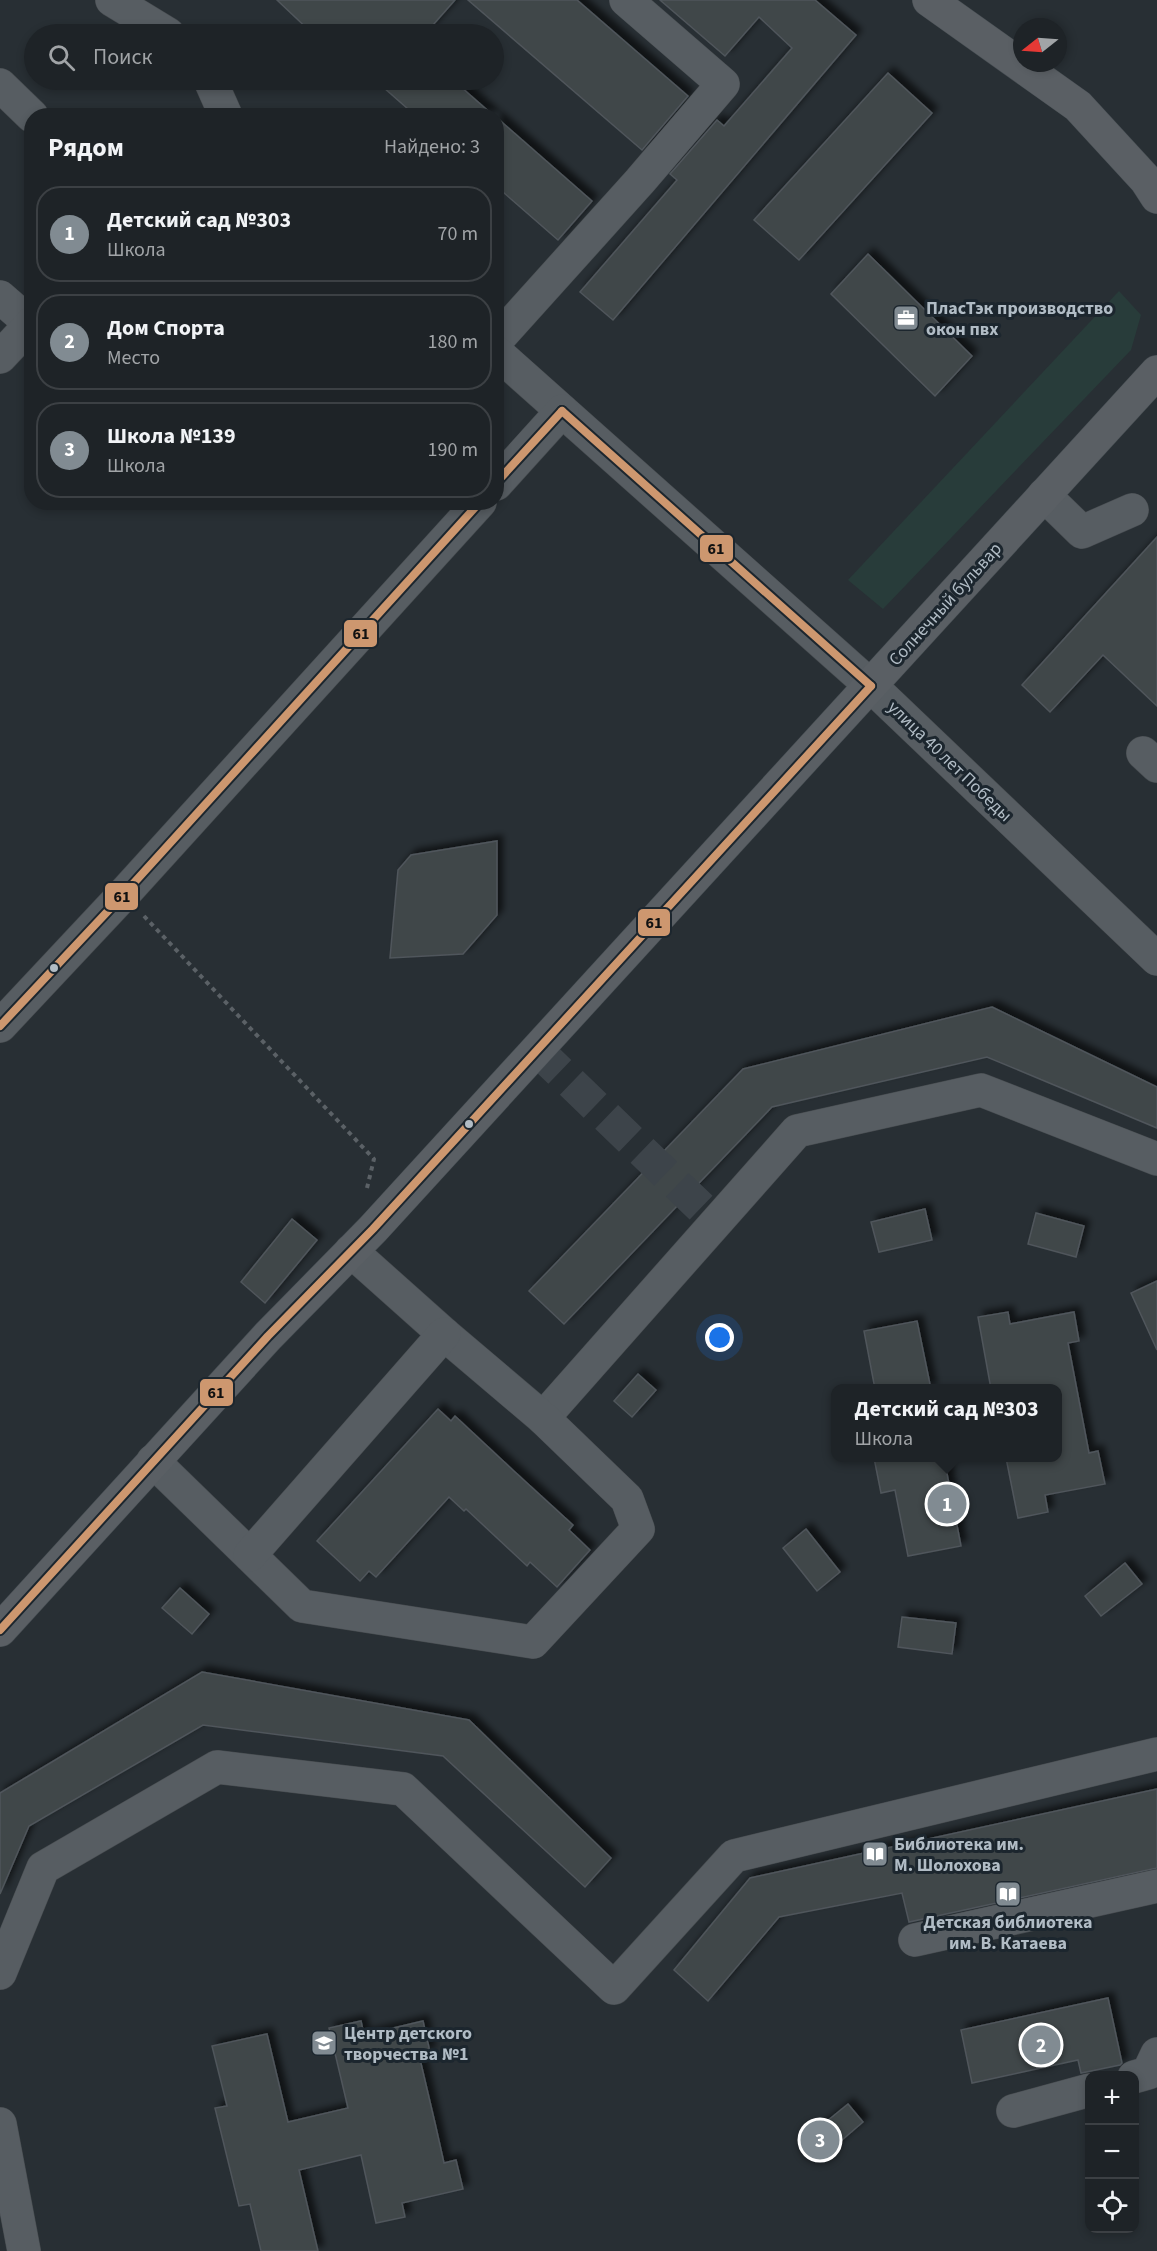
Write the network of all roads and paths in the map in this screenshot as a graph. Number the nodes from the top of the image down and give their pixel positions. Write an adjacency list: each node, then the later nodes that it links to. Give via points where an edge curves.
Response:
1 (112, 0): 4 (street)
2 (626, 0): 13 (street, via 723,84)
3 (929, 0): 9 (main road, via 1078,106)
4 (152, 24)
5 (0, 85): 7 (street)
6 (214, 90): 8 (street)
7 (24, 108)
8 (222, 108)
9 (1157, 197)
10 (0, 297): 11 (street)
11 (24, 318)
12 (24, 331): 14 (street)
13 (504, 332)
14 (0, 357)
15 (504, 359): 17 (street, улица 40 лет Победы)
16 (1157, 372): 19 (main road, Солнечный бульвар)
17 (562, 411): 18 (street); 22 (street, улица 40 лет Победы)
18 (504, 475)
19 (1044, 495): 21 (street, via 1082,532); 22 (main road, Солнечный бульвар)
20 (473, 510): 25 (street)
21 (1132, 510)
22 (871, 686): 24 (street, улица 40 лет Победы); 28 (main road, Солнечный бульвар)
23 (143, 915): 27 (path, via 374,1160)
24 (1157, 958)
25 (0, 1026)
26 (1157, 1159): 30 (street, via 981,1090 797,1131)
27 (366, 1194)
28 (351, 1251): 29 (street); 31 (main road, Солнечный бульвар)
29 (444, 1334): 30 (street); 32 (street)
30 (543, 1418): 32 (street, via 627,1499 638,1529 533,1642 302,1606)
31 (153, 1461): 32 (street); 33 (main road, Солнечный бульвар)
32 (250, 1555)
33 (0, 1630)
34 (1157, 1754): 37 (street, via 734,1856 614,1988 403,1789 217,1767 43,1868)
35 (1157, 1886): 36 (street)
36 (915, 1940)
37 (0, 1973)
38 (1157, 2054): 39 (street, via 1148,2073)
39 (1139, 2076)
40 (1085, 2091): 41 (street)
41 (1013, 2111)
42 (0, 2124): 43 (street)
43 (24, 2251)

